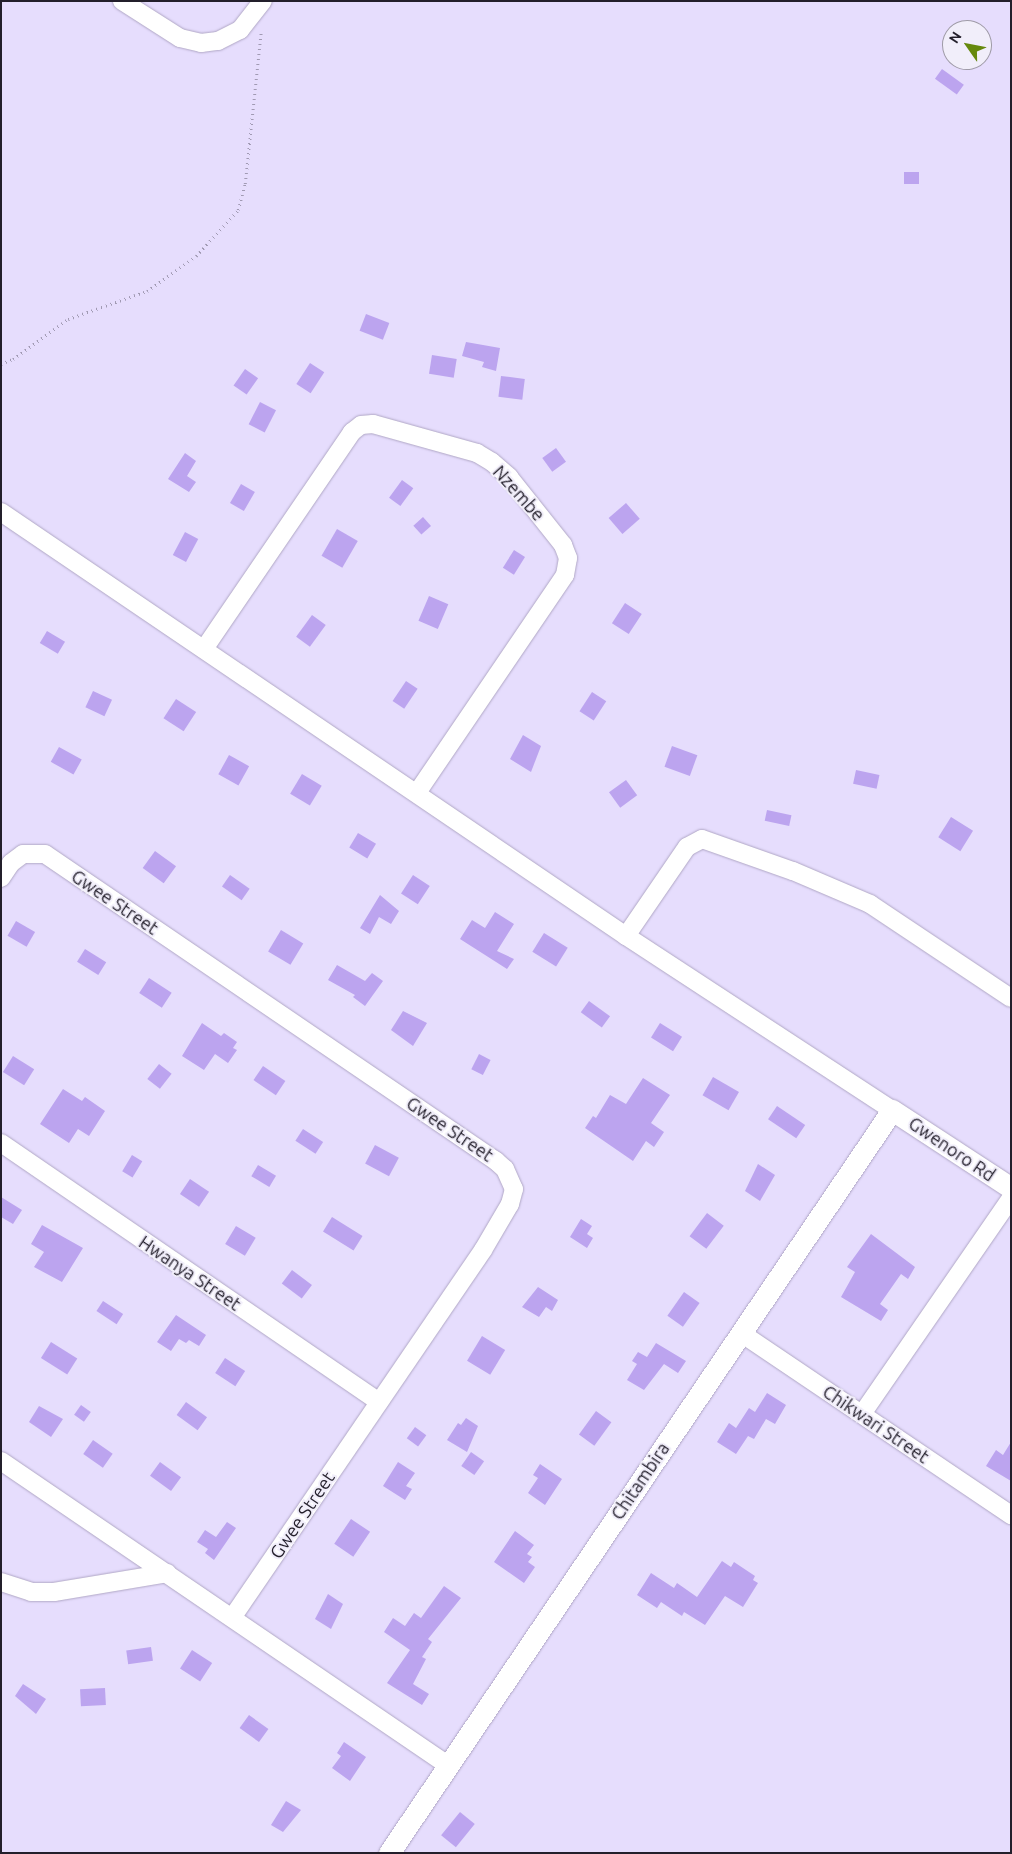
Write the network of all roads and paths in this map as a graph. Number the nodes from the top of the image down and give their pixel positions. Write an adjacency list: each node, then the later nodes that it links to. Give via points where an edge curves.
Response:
1 (122, 1): 2 (street, via 180,38 201,44 218,41 240,30)
2 (260, 4): 3 (path, via 262,38 245,184 238,210 196,256 147,291 68,319 13,359)
3 (1, 364)
4 (1, 512): 5 (street)
5 (204, 649): 6 (street); 6 (street, Nzembe, via 352,432 361,424 373,424 477,453 492,462 509,477 563,545 568,558 565,575)
6 (418, 793): 8 (street)
7 (1, 878): 15 (street, Gwee Street, via 23,854 45,854 505,1170 514,1189 510,1204)
8 (626, 936): 9 (street, via 688,847 702,839 793,871 870,904); 10 (street)
9 (1011, 998)
10 (892, 1110): 12 (street, Gwenoro Rd); 14 (street, Chitambira)
11 (1, 1143): 15 (street, Hwanya Street)
12 (1011, 1188)
13 (1011, 1198): 16 (street)
14 (740, 1333): 16 (street, Chikwari Street); 22 (street, Chitambira)
15 (379, 1402): 21 (street, Gwee Street)
16 (862, 1414): 18 (street, Chikwari Street)
17 (1, 1461): 19 (street)
18 (1011, 1515)
19 (167, 1573): 20 (street, via 54,1592 31,1592); 21 (street)
20 (1, 1582)
21 (232, 1618): 22 (street)
22 (446, 1764): 23 (street, Chitambira)
23 (389, 1853)

